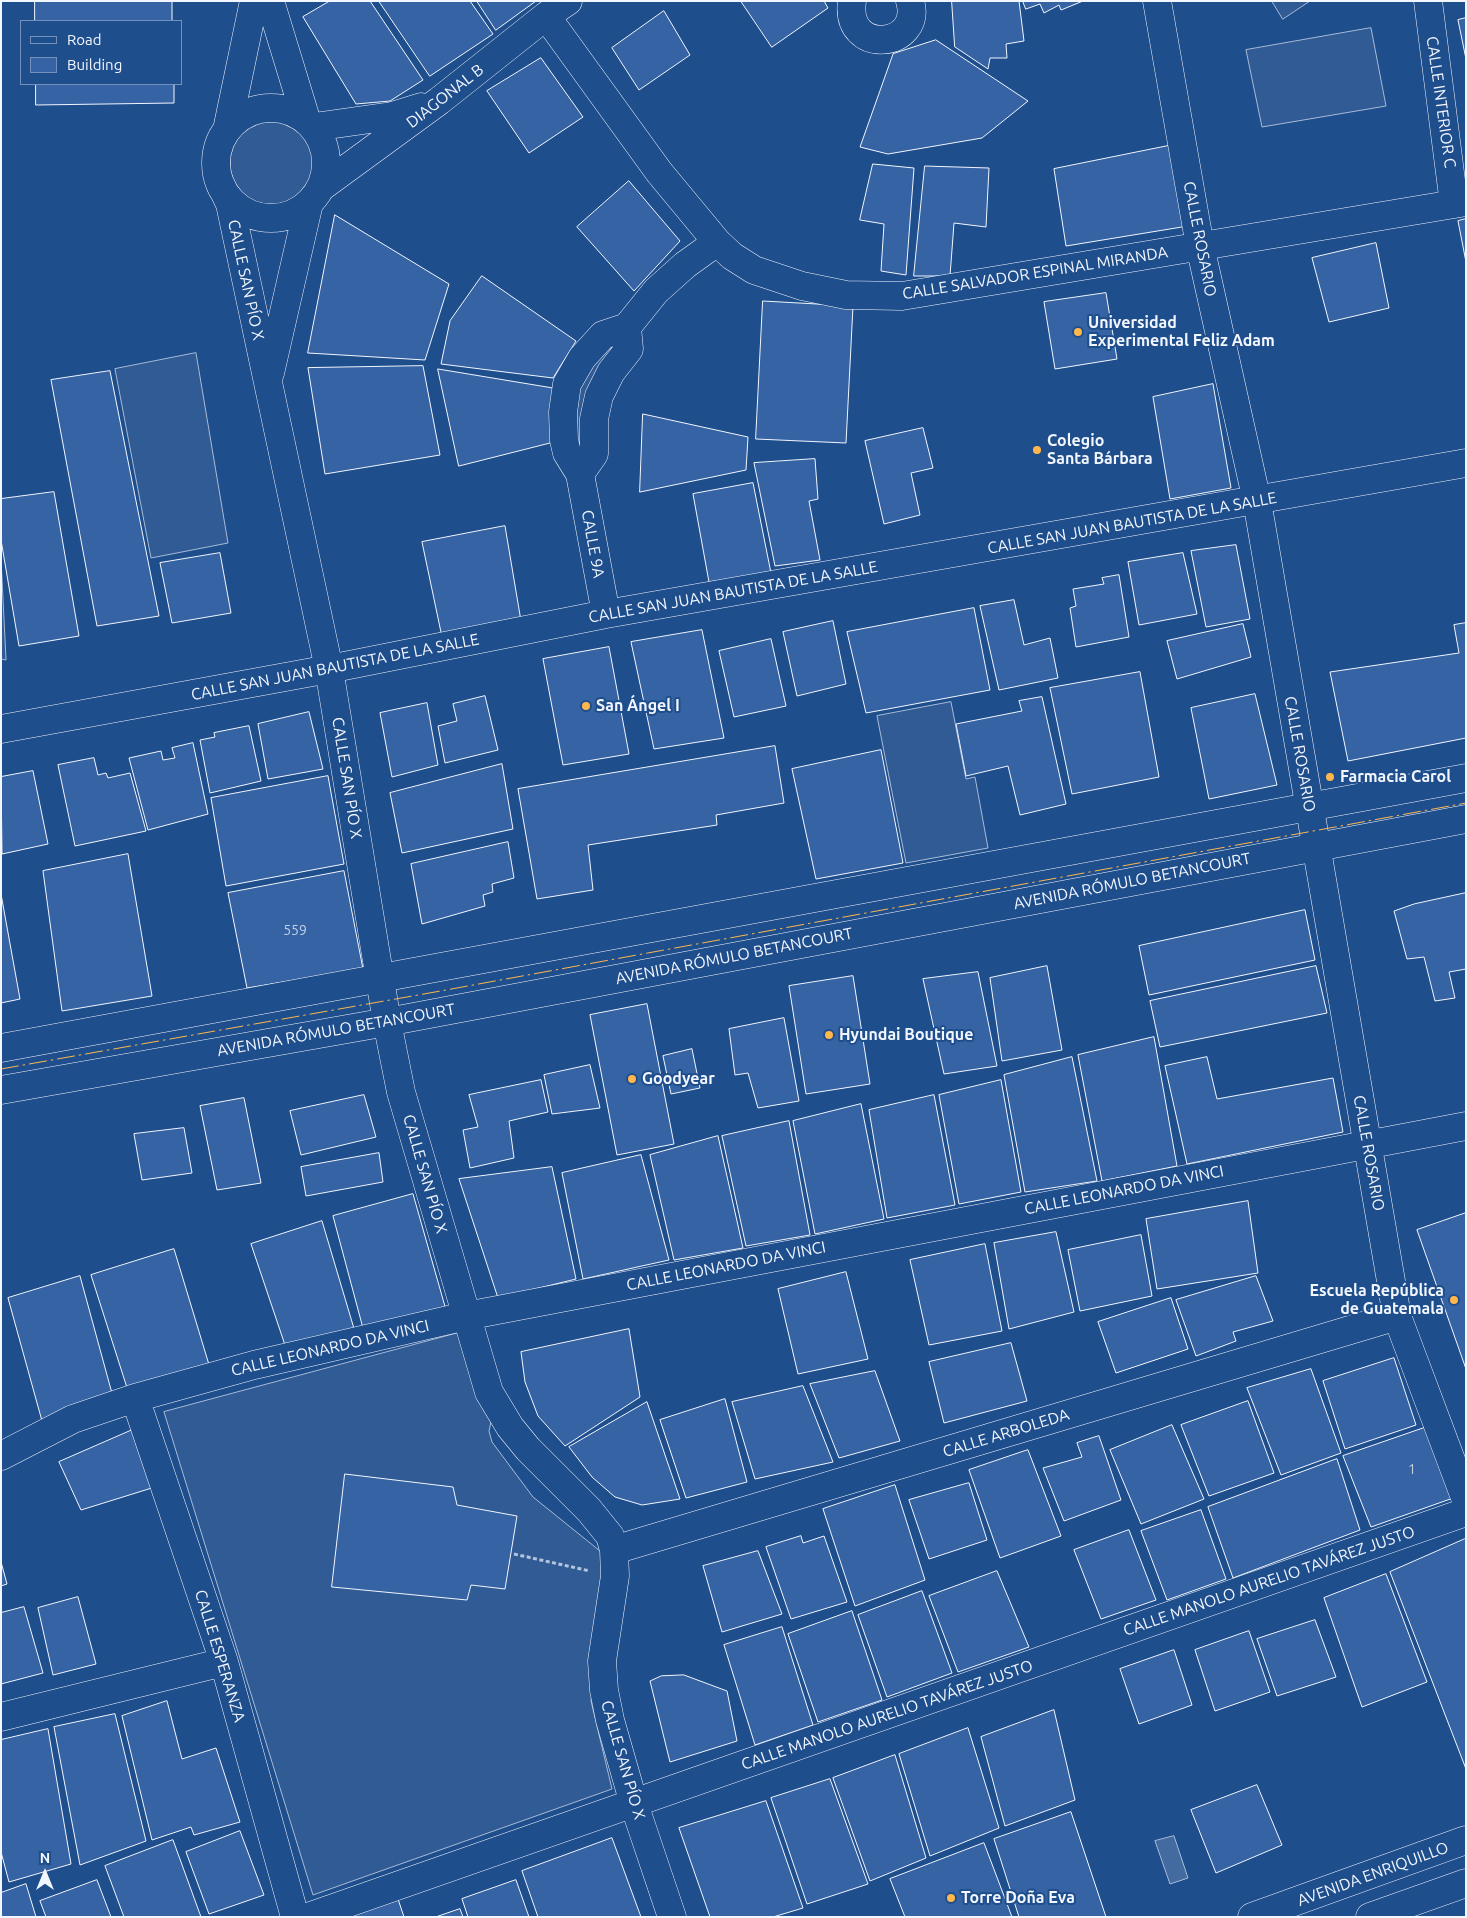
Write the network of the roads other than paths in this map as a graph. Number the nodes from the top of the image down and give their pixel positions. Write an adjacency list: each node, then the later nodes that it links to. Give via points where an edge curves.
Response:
1 (254, 1): 10 (street)
2 (270, 1): 9 (street)
3 (852, 1): 4 (street, via 853,21 858,30 866,36 886,40 904,32 910,23)
4 (910, 1)
5 (1157, 1): 15 (street, CALLE ROSARIO)
6 (1428, 1): 13 (street, CALLE INTERIOR C)
7 (557, 8): 8 (street, DIAGONAL B); 14 (street, CALLE SALVADOR ESPINAL MIRANDA, via 659,172)
8 (439, 101): 9 (street, via 392,116); 12 (street, DIAGONAL B)
9 (310, 123): 10 (street, via 293,111 257,110 240,118); 12 (street, via 326,153 326,171)
10 (227, 130): 11 (street, via 219,146 216,164)
11 (219, 181): 12 (street, via 228,197 241,209 258,217 276,218 294,213); 16 (street, CALLE SAN PÍO X, via 230,204)
12 (315, 196): 16 (street, CALLE SAN PÍO X)
13 (1460, 203): 15 (street, CALLE SALVADOR ESPINAL MIRANDA)
14 (717, 242): 15 (street, CALLE SALVADOR ESPINAL MIRANDA, via 754,270 846,296 902,296); 19 (street, CALLE 9A, via 656,291 628,327 604,335 582,358 567,384 564,440 580,474)
15 (1200, 246): 18 (street, CALLE ROSARIO)
16 (268, 382): 20 (street, CALLE SAN PÍO X)
17 (1466, 463): 18 (street, CALLE SAN JUAN BAUTISTA DE LA SALLE)
18 (1256, 501): 19 (street, CALLE SAN JUAN BAUTISTA DE LA SALLE); 23 (street, CALLE ROSARIO)
19 (606, 614): 20 (street, CALLE SAN JUAN BAUTISTA DE LA SALLE)
20 (329, 669): 21 (street, CALLE SAN JUAN BAUTISTA DE LA SALLE); 26 (street, CALLE SAN PÍO X)
21 (1, 729)
22 (1466, 778): 23 (street)
23 (1310, 807): 25 (street, CALLE ROSARIO); 26 (street)
24 (1466, 819): 25 (street, AVENIDA RÓMULO BETANCOURT)
25 (1316, 846): 27 (street, AVENIDA RÓMULO BETANCOURT); 31 (street, CALLE ROSARIO)
26 (380, 979): 27 (street, CALLE SAN PÍO X); 28 (street)
27 (386, 1022): 29 (street, AVENIDA RÓMULO BETANCOURT); 32 (street, CALLE SAN PÍO X, via 401,1092)
28 (1, 1048)
29 (1, 1090)
30 (1466, 1126): 31 (street, CALLE LEONARDO DA VINCI)
31 (1368, 1144): 32 (street, CALLE LEONARDO DA VINCI); 33 (street, CALLE ROSARIO)
32 (466, 1316): 34 (street, CALLE LEONARDO DA VINCI, via 254,1364); 38 (street, CALLE SAN PÍO X, via 489,1392 510,1427 604,1526)
33 (1397, 1316): 36 (street, CALLE ROSARIO); 38 (street, CALLE ARBOLEDA)
34 (135, 1398): 35 (street, CALLE LEONARDO DA VINCI, via 73,1419); 39 (street, CALLE ESPERANZA)
35 (1, 1456)
36 (1466, 1500)
37 (1466, 1512): 41 (street, CALLE MANOLO AURELIO TAVÁREZ JUSTO)
38 (615, 1563): 41 (street, CALLE SAN PÍO X, via 602,1661 610,1720)
39 (224, 1662): 40 (street); 44 (street, CALLE ESPERANZA)
40 (1, 1717)
41 (634, 1804): 45 (street, CALLE MANOLO AURELIO TAVÁREZ JUSTO); 46 (street, CALLE SAN PÍO X)
42 (1466, 1840): 47 (street, AVENIDA ENRIQUILLO)
43 (1466, 1883): 48 (street)
44 (295, 1917)
45 (308, 1917)
46 (672, 1917)
47 (1252, 1917)
48 (1370, 1917)

